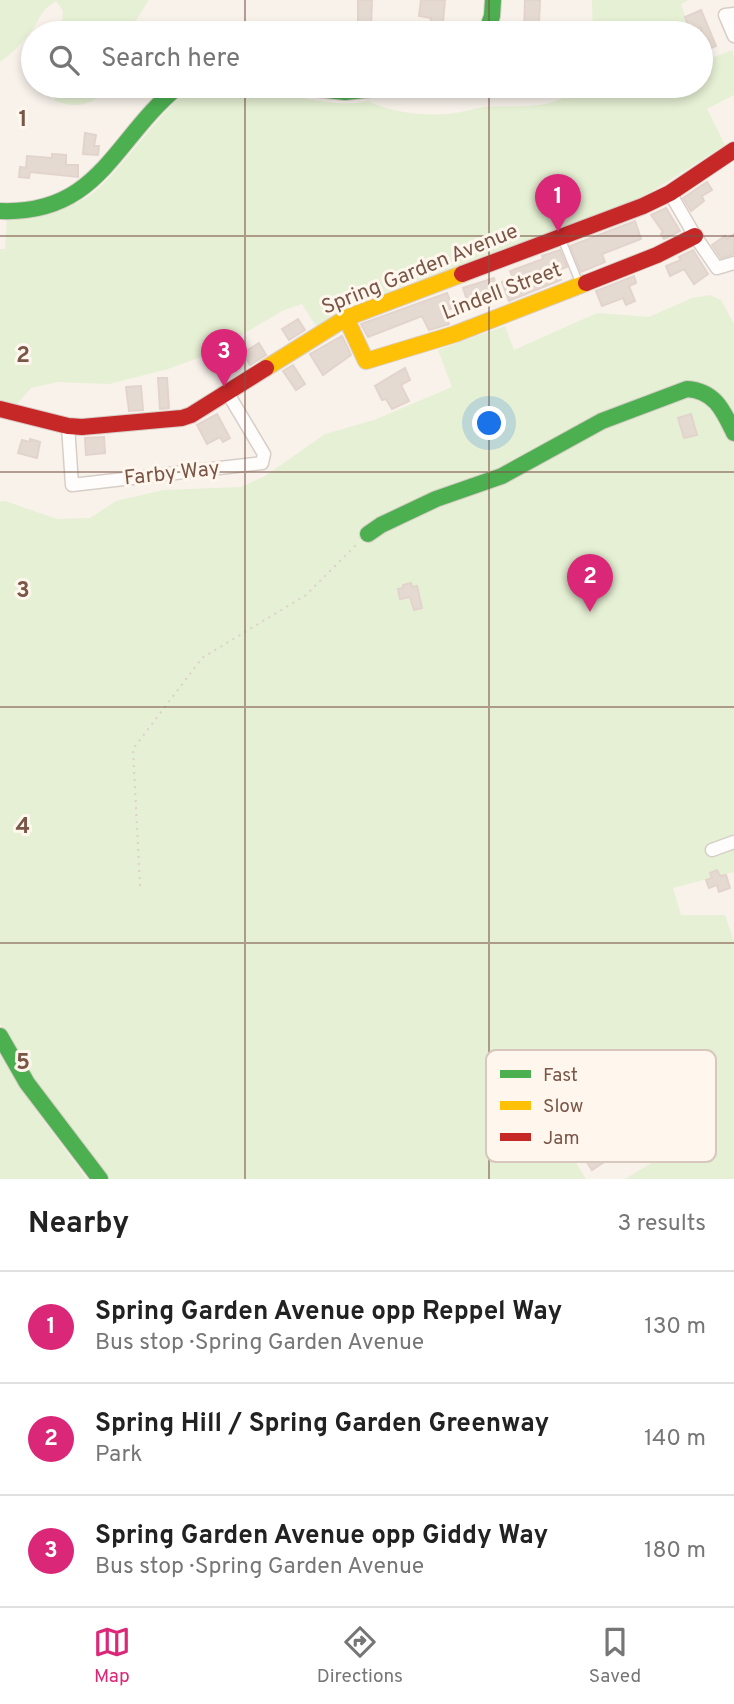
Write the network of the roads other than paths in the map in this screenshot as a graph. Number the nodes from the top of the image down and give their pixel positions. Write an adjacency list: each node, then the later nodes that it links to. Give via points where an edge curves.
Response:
1 (493, 0): 3 (street)
2 (729, 15): 4 (street)
3 (490, 21)
4 (734, 36)
5 (164, 98): 8 (street, via 82,190 44,208)
6 (734, 150): 7 (street, Spring Garden Avenue)
7 (670, 193): 9 (street); 10 (street, Spring Garden Avenue)
8 (0, 211)
9 (695, 236): 11 (street, via 717,268); 12 (street, Lindell Street)
10 (561, 237): 12 (lane); 13 (street, Spring Garden Avenue)
11 (734, 263)
12 (580, 284): 13 (street, Lindell Street, via 455,334 366,361)
13 (346, 318): 14 (street, Spring Garden Avenue)
14 (227, 392): 16 (street, Spring Garden Avenue, via 182,418); 16 (street, Farby Way, via 264,454 262,463 72,485)
15 (0, 409): 16 (street, Spring Garden Avenue)
16 (68, 426)
17 (734, 433): 18 (street, via 713,396 687,389 602,421 502,476 436,499)
18 (368, 534)
19 (734, 842): 20 (street)
20 (712, 850)
21 (0, 1036): 22 (street, via 27,1083)
22 (100, 1179)

